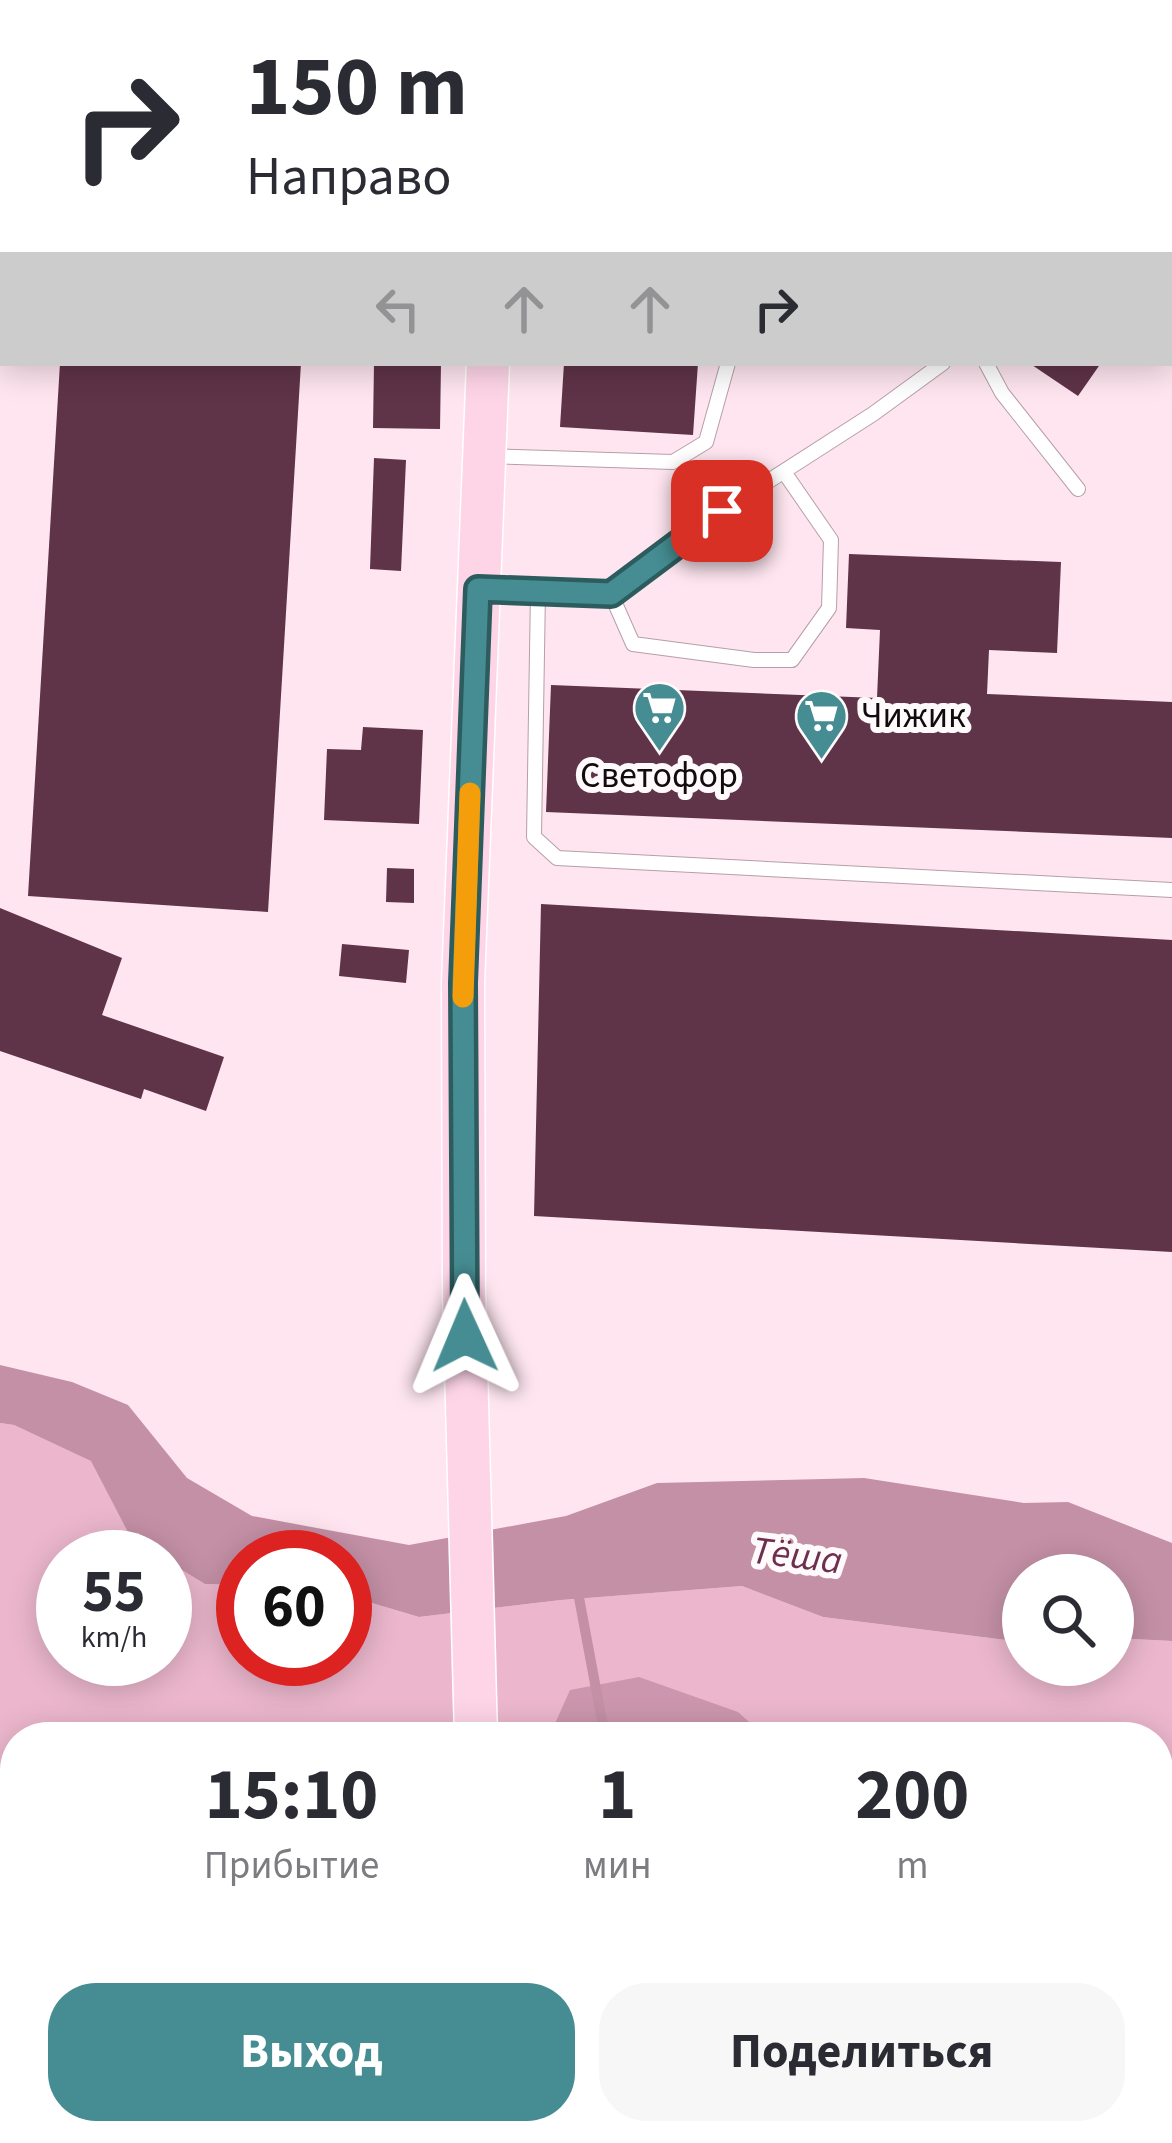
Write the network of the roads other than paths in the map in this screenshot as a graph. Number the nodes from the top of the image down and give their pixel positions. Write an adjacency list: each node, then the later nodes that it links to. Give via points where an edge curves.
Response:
1 (488, 366): 5 (main road)
2 (727, 366): 5 (lane, via 706,442 673,462)
3 (939, 366): 6 (lane)
4 (988, 366): 7 (lane)
5 (483, 455): 8 (main road)
6 (784, 472): 10 (lane); 10 (lane, via 831,540 830,608 792,660 633,644)
7 (1078, 488)
8 (478, 589): 9 (lane); 12 (main road, via 463,983)
9 (538, 591): 10 (lane); 11 (lane, via 534,837 557,858)
10 (611, 594)
11 (1172, 890)
12 (476, 1722)

